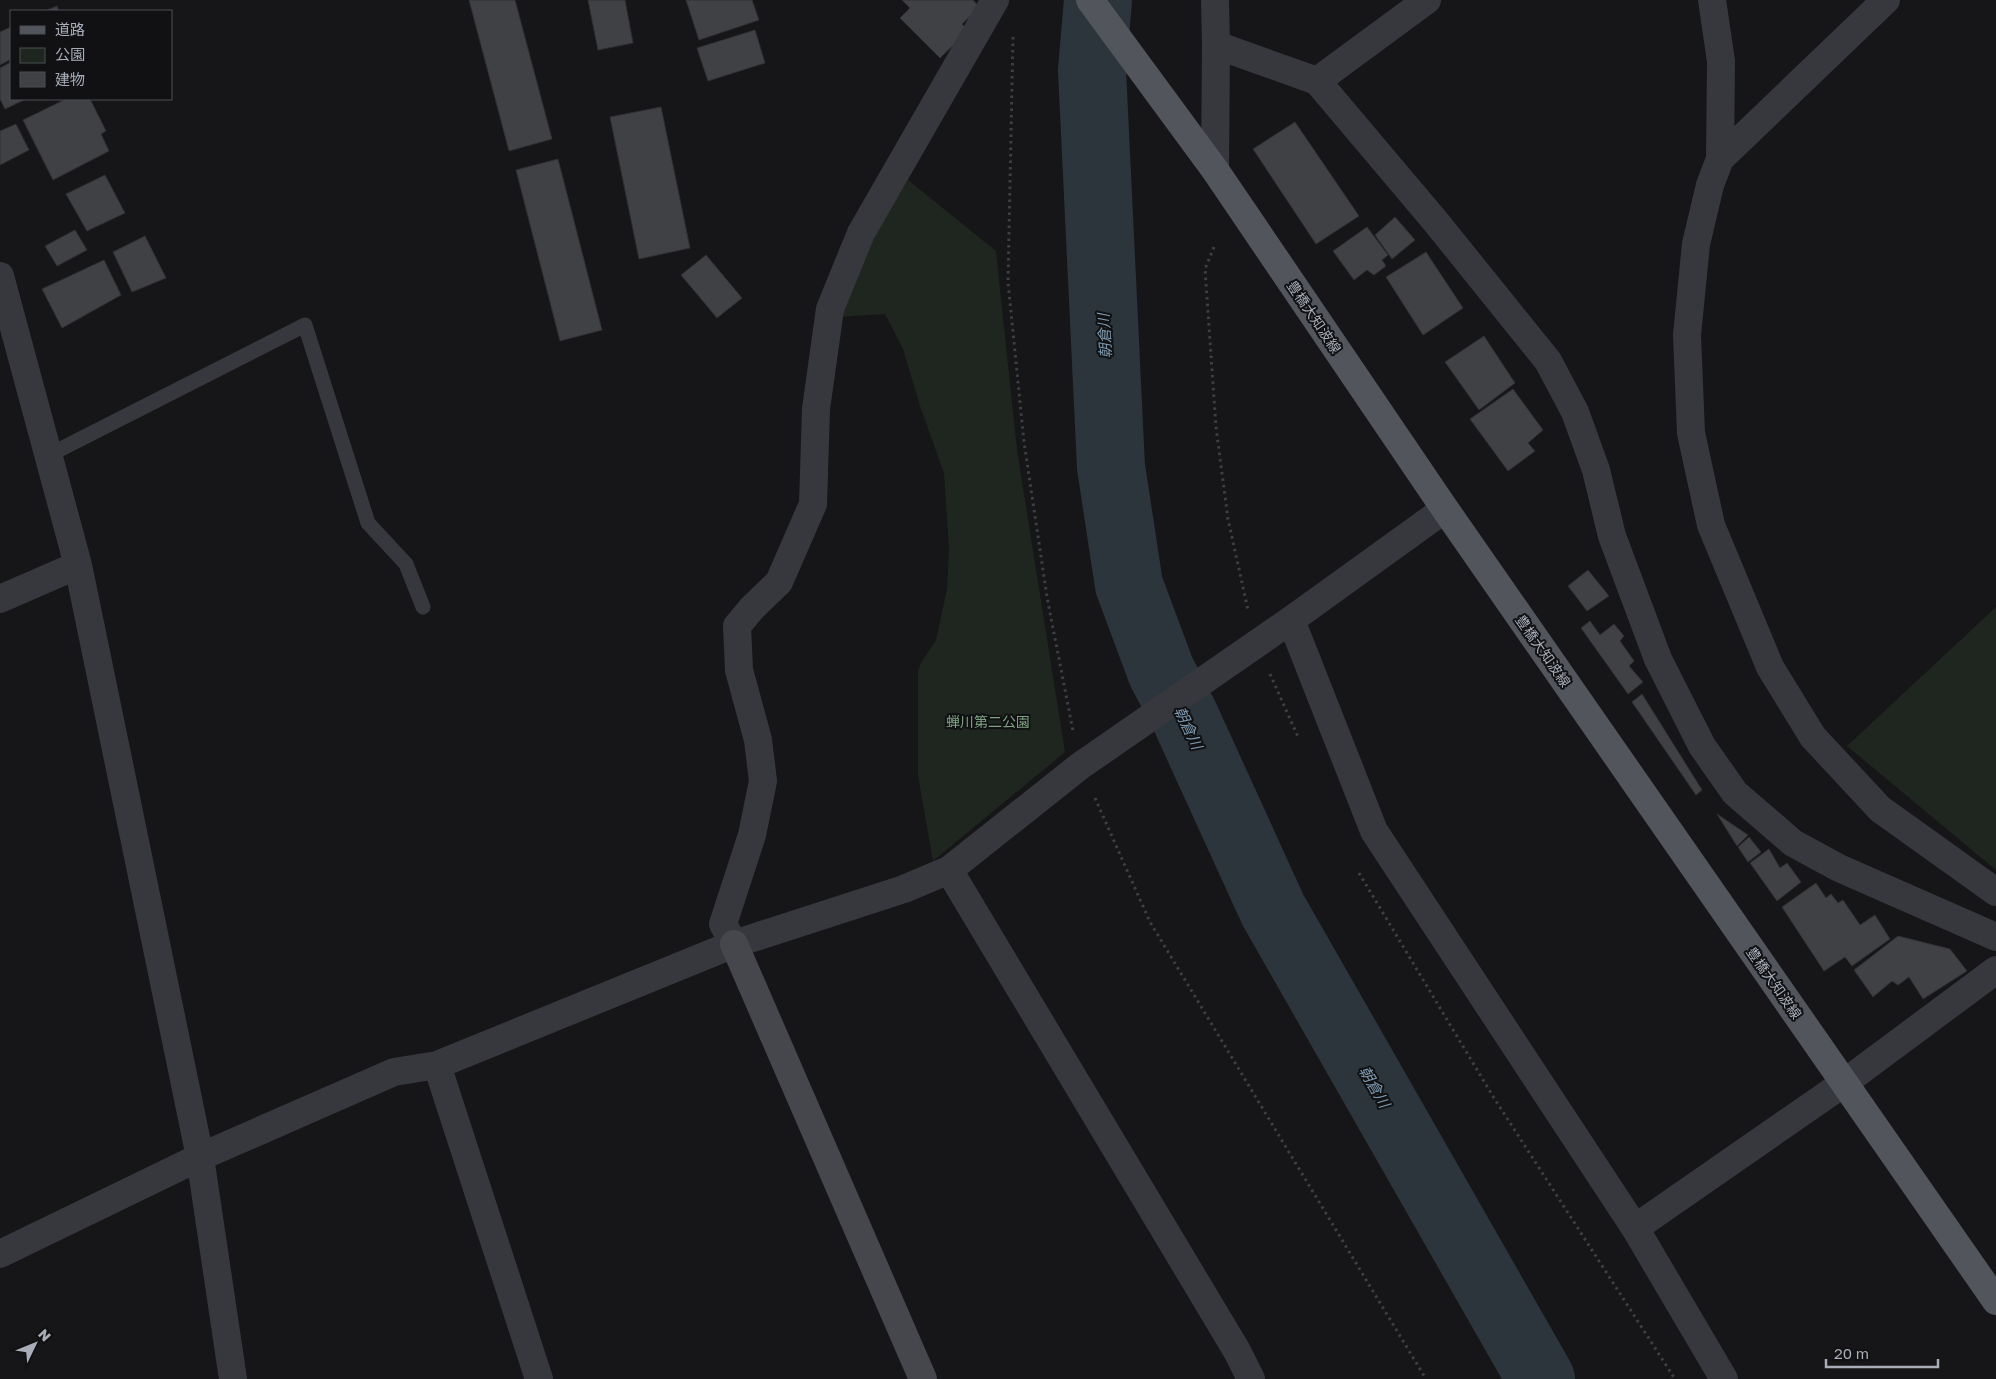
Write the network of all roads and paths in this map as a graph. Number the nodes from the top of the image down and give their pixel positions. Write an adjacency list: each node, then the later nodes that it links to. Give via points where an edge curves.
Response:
1 (995, 0): 26 (street, via 861,232 830,310 816,408 813,504 779,582 737,626 739,670 758,740 762,781 752,835 723,924)
2 (1090, 0): 10 (main road, 豊橋大知波線)
3 (1215, 0): 7 (street)
4 (1427, 0): 8 (street)
5 (1712, 0): 9 (street, via 1721,61)
6 (1886, 0): 9 (street)
7 (1216, 45): 8 (street); 10 (street)
8 (1317, 81): 25 (street, via 1548,361 1578,420 1596,470 1612,536 1658,659 1702,746 1735,793 1793,843 1839,868)
9 (1720, 159): 24 (street, via 1710,185 1696,244 1687,335 1691,433 1712,525 1770,667 1813,738 1880,809)
10 (1215, 170): 14 (main road, 豊橋大知波線)
11 (1214, 247): 18 (path, via 1205,269 1216,427 1228,519)
12 (0, 276): 13 (street)
13 (49, 455): 15 (street); 17 (lane, via 305,324 368,523 406,564)
14 (1444, 509): 19 (street); 29 (main road, 豊橋大知波線)
15 (78, 565): 16 (street); 30 (street)
16 (0, 599)
17 (423, 607)
18 (1250, 618)
19 (1291, 620): 23 (street, via 1096,755); 31 (street, via 1374,831)
20 (1267, 668): 21 (path)
21 (1299, 740)
22 (1355, 865): 38 (path, via 1494,1098)
23 (949, 870): 26 (street, via 904,889); 37 (street)
24 (1996, 892)
25 (1996, 937)
26 (734, 944): 28 (street); 36 (street)
27 (1996, 970): 29 (street)
28 (437, 1065): 30 (street, via 394,1072); 35 (street)
29 (1844, 1083): 31 (street); 33 (main road, 豊橋大知波線)
30 (200, 1158): 32 (street); 34 (street)
31 (1634, 1228): 39 (street)
32 (0, 1254)
33 (1996, 1301)
34 (233, 1379)
35 (539, 1379)
36 (923, 1379)
37 (1251, 1379)
38 (1675, 1379)
39 (1724, 1379)

